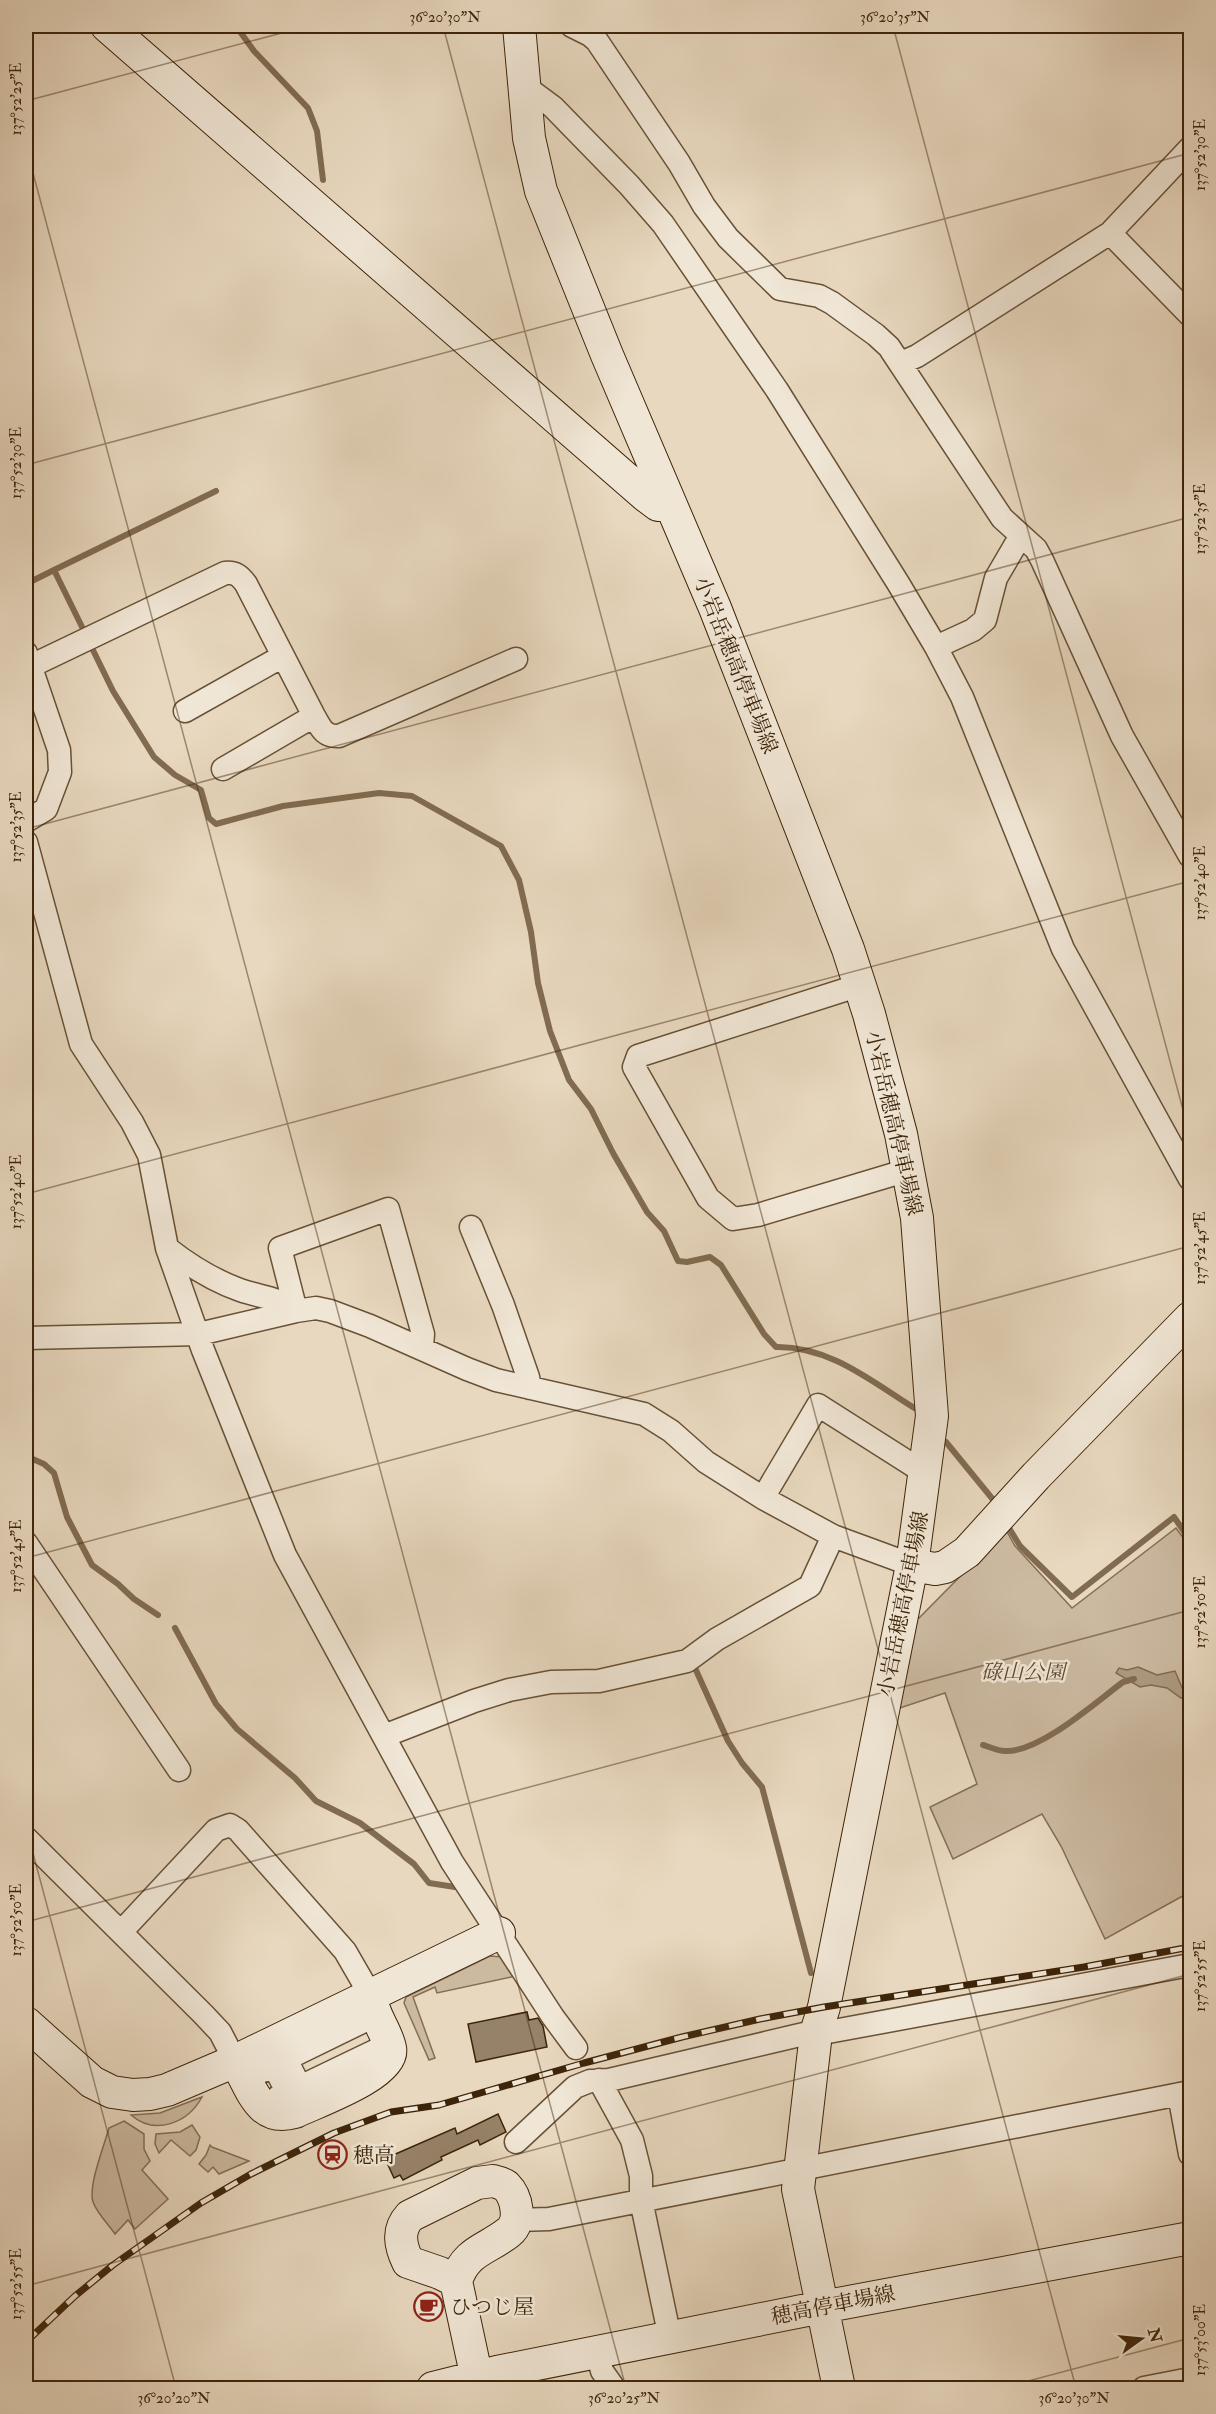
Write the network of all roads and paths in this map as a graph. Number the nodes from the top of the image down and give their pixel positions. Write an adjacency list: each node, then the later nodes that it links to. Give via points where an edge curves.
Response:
1 (107, 26): 9 (main road, via 646,496 658,505)
2 (519, 26): 4 (main road, 小岩岳穂高停車場線)
3 (572, 26): 8 (street, via 597,41 728,237 780,290 819,296 832,303 876,335)
4 (526, 87): 9 (main road, 小岩岳穂高停車場線, via 529,138 541,191); 11 (street, via 553,107 663,224 777,390)
5 (1191, 148): 6 (street)
6 (1110, 233): 7 (street); 8 (street)
7 (1191, 315)
8 (901, 363): 10 (street, via 1002,518)
9 (670, 504): 21 (main road, 小岩岳穂高停車場線, via 793,805)
10 (1020, 537): 11 (street, via 996,578 985,620); 20 (street, via 1036,549 1042,560 1122,736)
11 (936, 647): 23 (street, via 984,749 1063,949)
12 (283, 656): 13 (street, via 246,584 233,572); 15 (street); 16 (street)
13 (28, 659): 18 (street, via 59,750 60,772 46,809)
14 (516, 659): 16 (street, via 339,736 322,730)
15 (185, 711)
16 (314, 716): 17 (street)
17 (223, 769)
18 (26, 821)
19 (26, 842): 25 (street, via 81,1044 149,1155)
20 (1191, 856)
21 (860, 985): 22 (main road, 小岩岳穂高停車場線); 22 (street, via 638,1056 634,1067 708,1198 733,1219)
22 (908, 1170): 32 (main road, 小岩岳穂高停車場線, via 917,1218 930,1363 932,1416)
23 (1191, 1179)
24 (471, 1227): 31 (street, via 503,1305)
25 (167, 1248): 26 (street, via 217,1281 279,1300); 28 (street)
26 (296, 1311): 28 (street); 30 (street, via 330,1311); 30 (street, via 280,1248 388,1209 423,1334)
27 (1191, 1318): 36 (main road, via 967,1552 945,1567)
28 (199, 1334): 29 (street); 37 (street, via 285,1555)
29 (26, 1338)
30 (422, 1347): 31 (street, via 467,1369)
31 (530, 1388): 33 (street, via 644,1414 671,1431 706,1462)
32 (925, 1473): 33 (street, via 818,1405); 36 (main road, 小岩岳穂高停車場線)
33 (763, 1498): 34 (street)
34 (833, 1536): 36 (street); 37 (street, via 810,1586 717,1639 687,1661 598,1681 551,1682 509,1690)
35 (26, 1543): 38 (street)
36 (912, 1565): 53 (main road, 小岩岳穂高停車場線, via 816,2033)
37 (384, 1736): 41 (street, via 447,1852)
38 (179, 1770)
39 (26, 1838): 40 (street)
40 (121, 1932): 43 (street, via 216,1830 230,1825 345,1951); 48 (street, via 220,2032)
41 (499, 1933): 43 (main road); 47 (street)
42 (1191, 1965): 45 (street)
43 (366, 2006): 43 (street, via 260,2060 258,2073 274,2066 287,2092 279,2096 282,2103 290,2104 369,2066 377,2050 300,2087 286,2059 366,2020); 48 (main road); 48 (main road, via 372,2006 390,2046 387,2062 374,2075 295,2112 272,2114 264,2109)
44 (26, 2023): 48 (main road, via 92,2082 112,2092 133,2095 167,2090)
45 (828, 2032)
46 (804, 2034): 49 (street)
47 (576, 2048)
48 (235, 2061)
49 (599, 2080): 51 (street, via 575,2087); 54 (street, via 632,2140 641,2176)
50 (1185, 2093): 52 (street); 53 (street)
51 (516, 2142)
52 (1191, 2154)
53 (800, 2168): 54 (street); 58 (main road, 小岩岳穂高停車場線, via 798,2189)
54 (641, 2200): 55 (street, via 549,2219); 59 (street)
55 (517, 2220): 57 (main road, via 511,2231 477,2250 460,2268); 57 (main road, via 511,2194 493,2181 477,2183 410,2216 402,2224 402,2250 408,2262)
56 (1191, 2238): 58 (main road, 穂高停車場線)
57 (456, 2281): 62 (main road)
58 (822, 2307): 59 (main road, 穂高停車場線); 65 (main road, 小岩岳穂高停車場線)
59 (670, 2338): 60 (main road, 穂高停車場線)
60 (597, 2352): 62 (main road, 穂高停車場線); 64 (street, via 602,2371)
61 (1191, 2379): 66 (street)
62 (478, 2383): 63 (main road, 穂高停車場線)
63 (433, 2388)
64 (614, 2388)
65 (839, 2388)
66 (1144, 2388)

